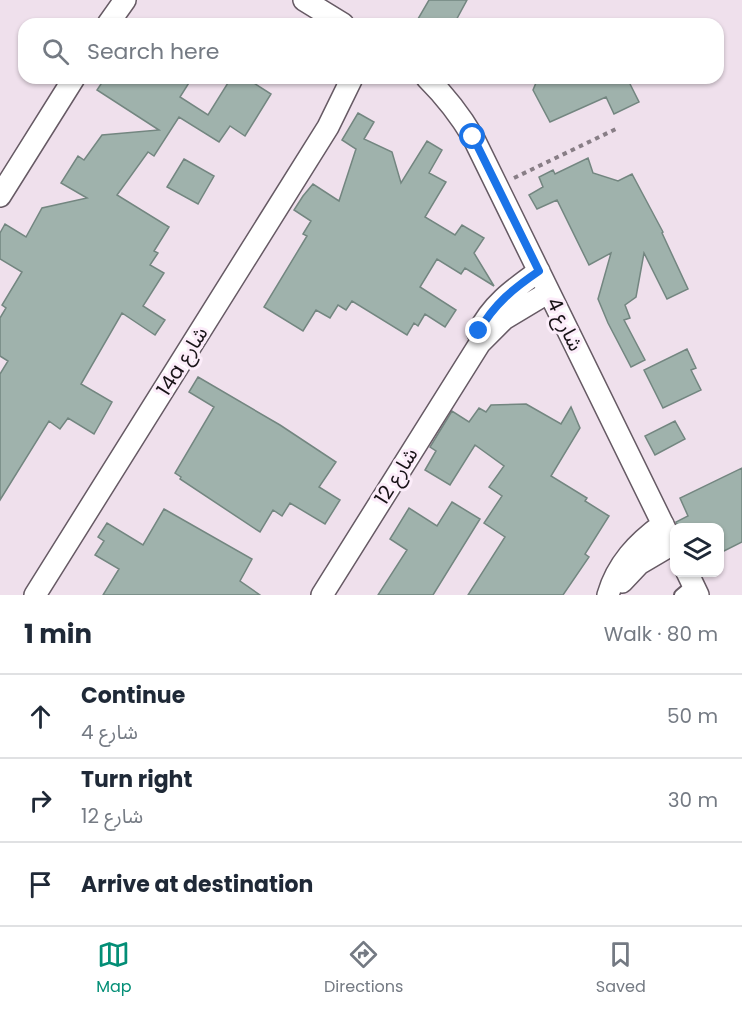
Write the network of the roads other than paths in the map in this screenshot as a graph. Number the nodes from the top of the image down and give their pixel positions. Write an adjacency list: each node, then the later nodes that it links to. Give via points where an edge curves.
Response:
1 (304, 0): 4 (street)
2 (122, 2): 3 (street)
3 (112, 18)
4 (333, 18)
5 (70, 84): 10 (street)
6 (349, 84): 9 (street, 14a شارع)
7 (363, 84): 9 (street, 14a شارع)
8 (433, 84): 11 (street, شارع 4, via 460,115)
9 (328, 127): 17 (street, 14a شارع)
10 (0, 196)
11 (539, 271): 12 (street, شارع 4); 13 (street, شارع 12, via 494,308 479,331)
12 (549, 292): 13 (street, شارع 12, via 504,319); 14 (street, شارع 4)
13 (471, 357): 18 (street, شارع 12)
14 (663, 524): 15 (street, شارع 4); 19 (street, via 628,555 614,579)
15 (670, 537)
16 (670, 547): 19 (street, via 639,564)
17 (35, 595)
18 (322, 595)
19 (611, 595)

